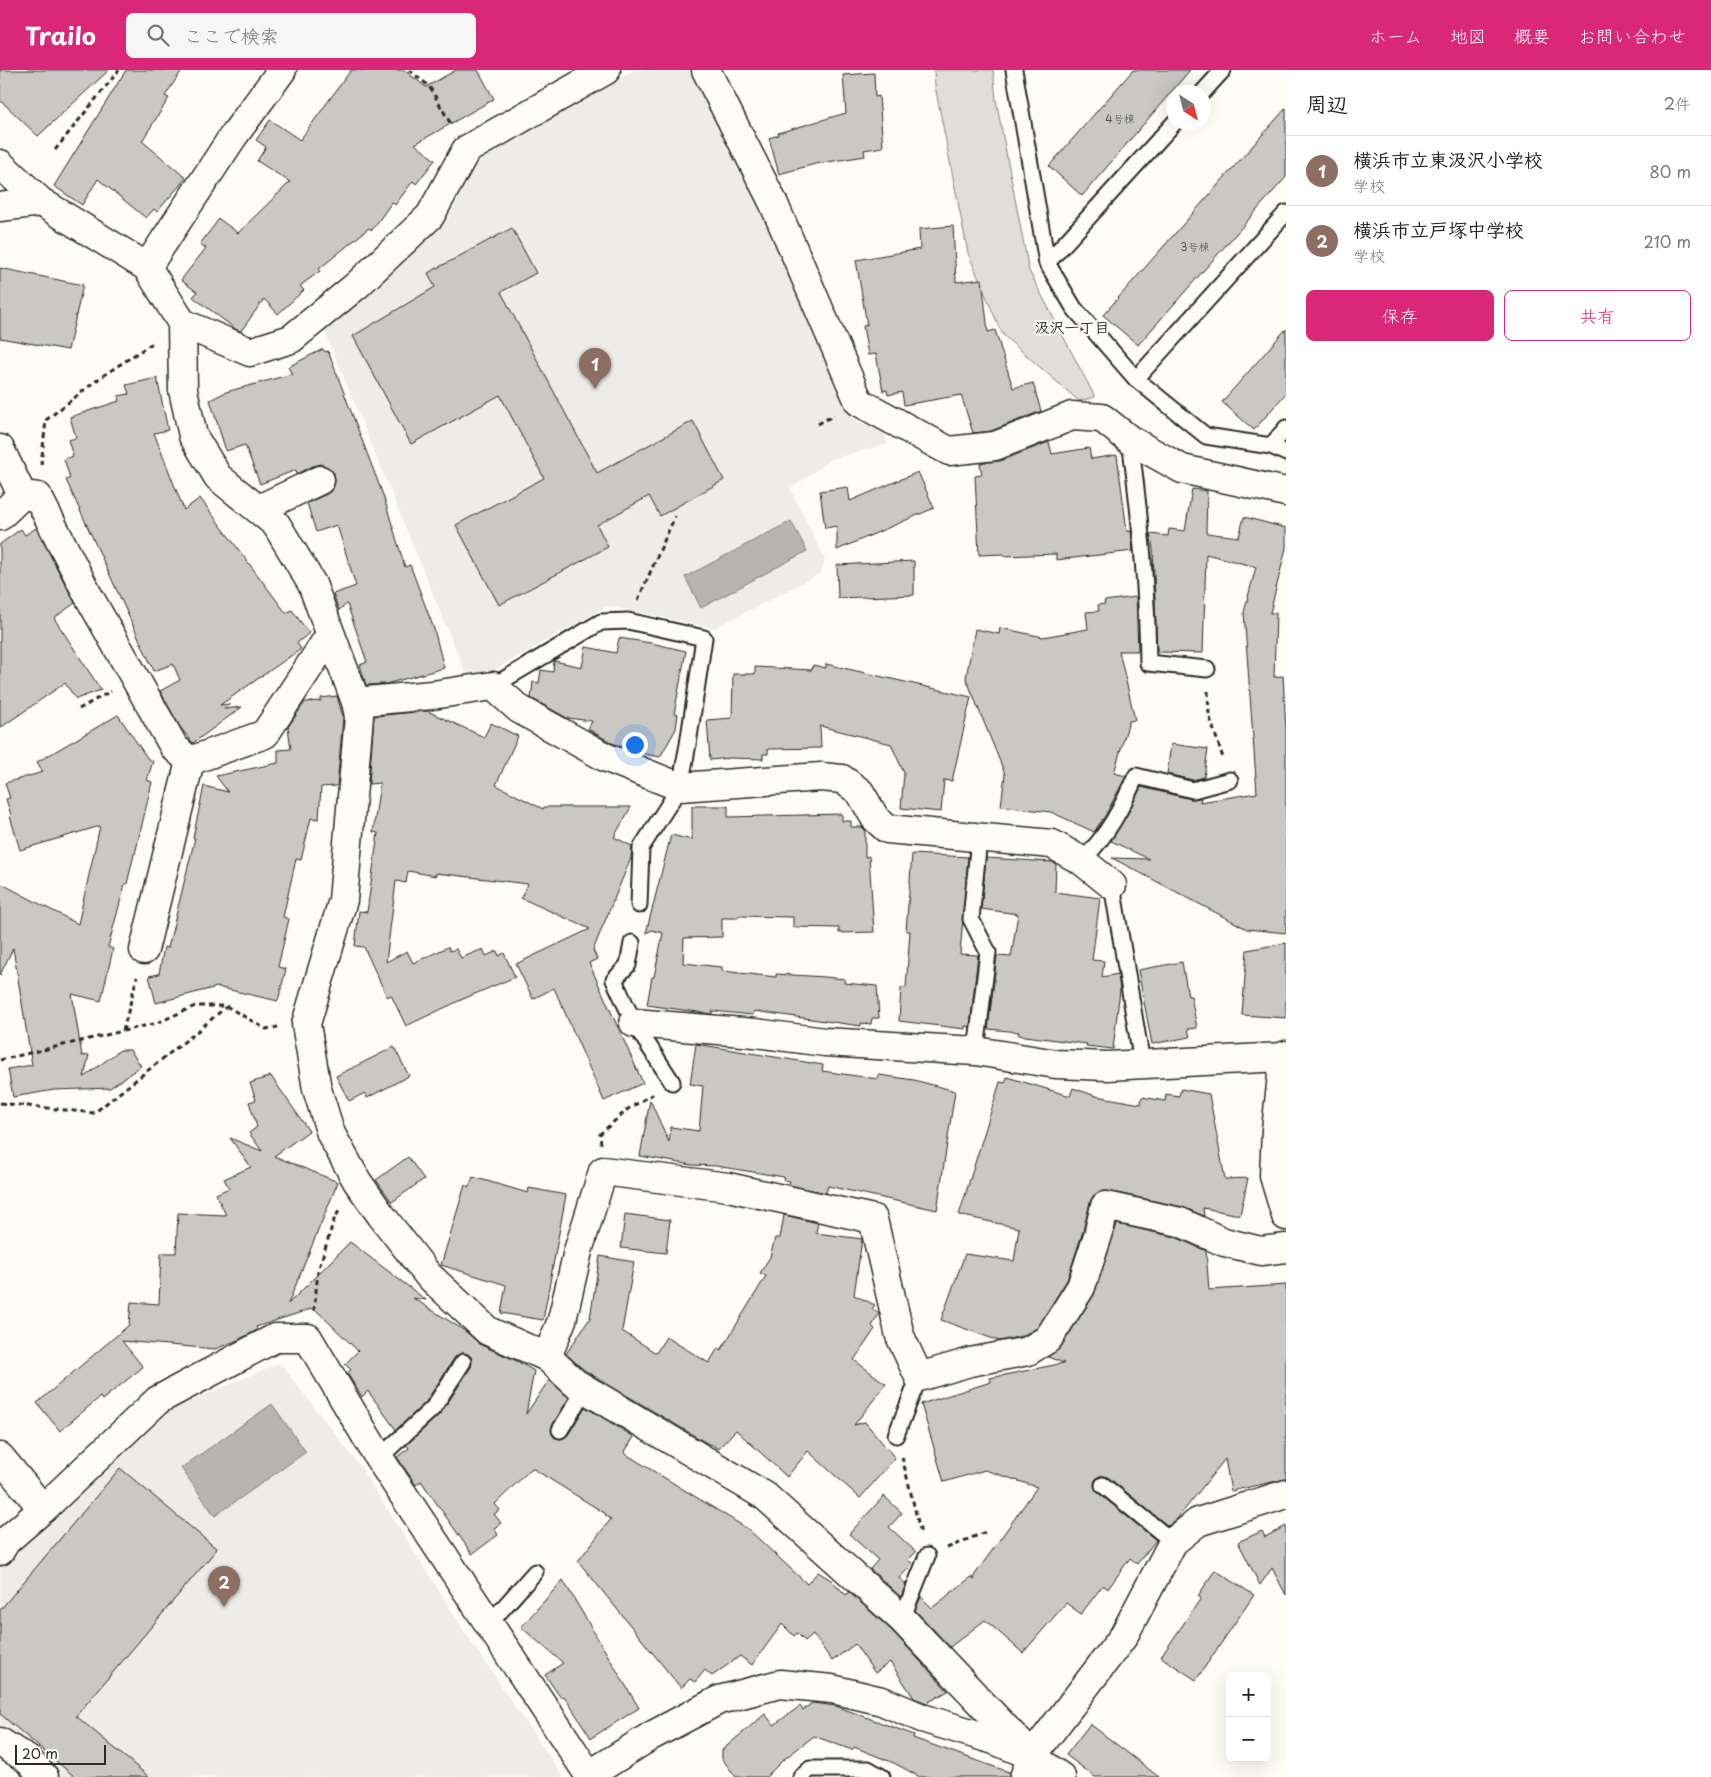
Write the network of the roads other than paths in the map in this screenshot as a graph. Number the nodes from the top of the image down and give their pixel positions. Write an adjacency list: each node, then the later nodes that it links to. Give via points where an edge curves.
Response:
1 (282, 70): 13 (street, via 232,138)
2 (606, 70): 14 (street, via 466,150 430,216 356,286 291,339 250,352)
3 (706, 70): 17 (street, via 773,202 859,402 949,452 995,446 1072,416 1102,418)
4 (1223, 70): 6 (lane)
5 (1017, 73): 12 (lane)
6 (1209, 85)
7 (1168, 130): 12 (lane)
8 (0, 164): 9 (street)
9 (41, 202): 10 (street); 13 (street)
10 (0, 208)
11 (1286, 213): 15 (lane)
12 (1047, 263): 15 (lane, via 1074,308)
13 (147, 267): 14 (street)
14 (182, 323): 24 (street, via 183,390 193,436 218,477)
15 (1136, 379): 18 (lane, via 1206,436)
16 (1286, 428): 18 (lane)
17 (1130, 440): 22 (street, via 1182,468); 27 (lane, via 1147,602 1148,663)
18 (1271, 446): 20 (lane)
19 (0, 448): 23 (street)
20 (1286, 453)
21 (320, 480): 24 (street)
22 (1286, 492)
23 (30, 496): 25 (street); 30 (street, via 174,747)
24 (259, 509): 26 (street, via 276,524 312,584)
25 (0, 516)
26 (330, 635): 29 (street); 30 (street, via 264,734)
27 (1207, 669)
28 (493, 686): 29 (street); 32 (street, via 519,709 605,757); 32 (lane, via 600,622 628,621 704,638)
29 (356, 702): 46 (street, via 359,716 343,900 306,1024 317,1089 331,1134 357,1181 428,1275 488,1331)
30 (190, 760): 38 (street)
31 (1230, 780): 34 (lane, via 1193,790 1136,776 1124,805 1101,841)
32 (680, 787): 33 (street, via 821,777 842,779 860,792 875,818 887,829); 36 (lane, via 642,848)
33 (979, 839): 34 (street, via 1052,844); 40 (lane, via 971,919 988,952)
34 (1082, 861): 35 (street)
35 (1112, 885): 42 (lane)
36 (639, 905)
37 (632, 943): 39 (lane, via 628,965 614,980)
38 (144, 950)
39 (634, 1023): 40 (street, via 825,1042); 43 (lane)
40 (976, 1051): 42 (street, via 1056,1064 1107,1066)
41 (1285, 1056): 42 (street); 44 (street, via 1274,1176)
42 (1142, 1063)
43 (672, 1082)
44 (1286, 1216)
45 (1286, 1248): 48 (street, via 1261,1250 1224,1242 1180,1222 1105,1206 1080,1287 1048,1339 1028,1351)
46 (546, 1357): 48 (street, via 562,1320 578,1251 603,1171 728,1187 872,1219 900,1336); 49 (street)
47 (463, 1362): 53 (lane, via 433,1408)
48 (919, 1376): 51 (lane)
49 (585, 1389): 50 (lane); 61 (street, via 765,1496)
50 (560, 1430)
51 (896, 1435)
52 (0, 1457): 56 (street)
53 (379, 1458): 56 (street, via 308,1338 275,1338 158,1400); 62 (street)
54 (1103, 1485): 57 (lane)
55 (1286, 1494): 57 (street, via 1198,1522)
56 (43, 1509): 58 (street, via 6,1541)
57 (1173, 1542): 64 (street, via 1123,1637)
58 (0, 1551)
59 (927, 1556): 61 (lane)
60 (535, 1572): 62 (lane)
61 (902, 1619): 64 (street)
62 (488, 1624): 64 (street, via 589,1775 719,1700 780,1684 832,1689 882,1700 922,1718 994,1740)
63 (0, 1742): 65 (street, via 27,1759)
64 (1028, 1766): 68 (street)
65 (44, 1777)
66 (801, 1777): 67 (lane, via 810,1769 868,1769)
67 (882, 1777)
68 (1061, 1777)

